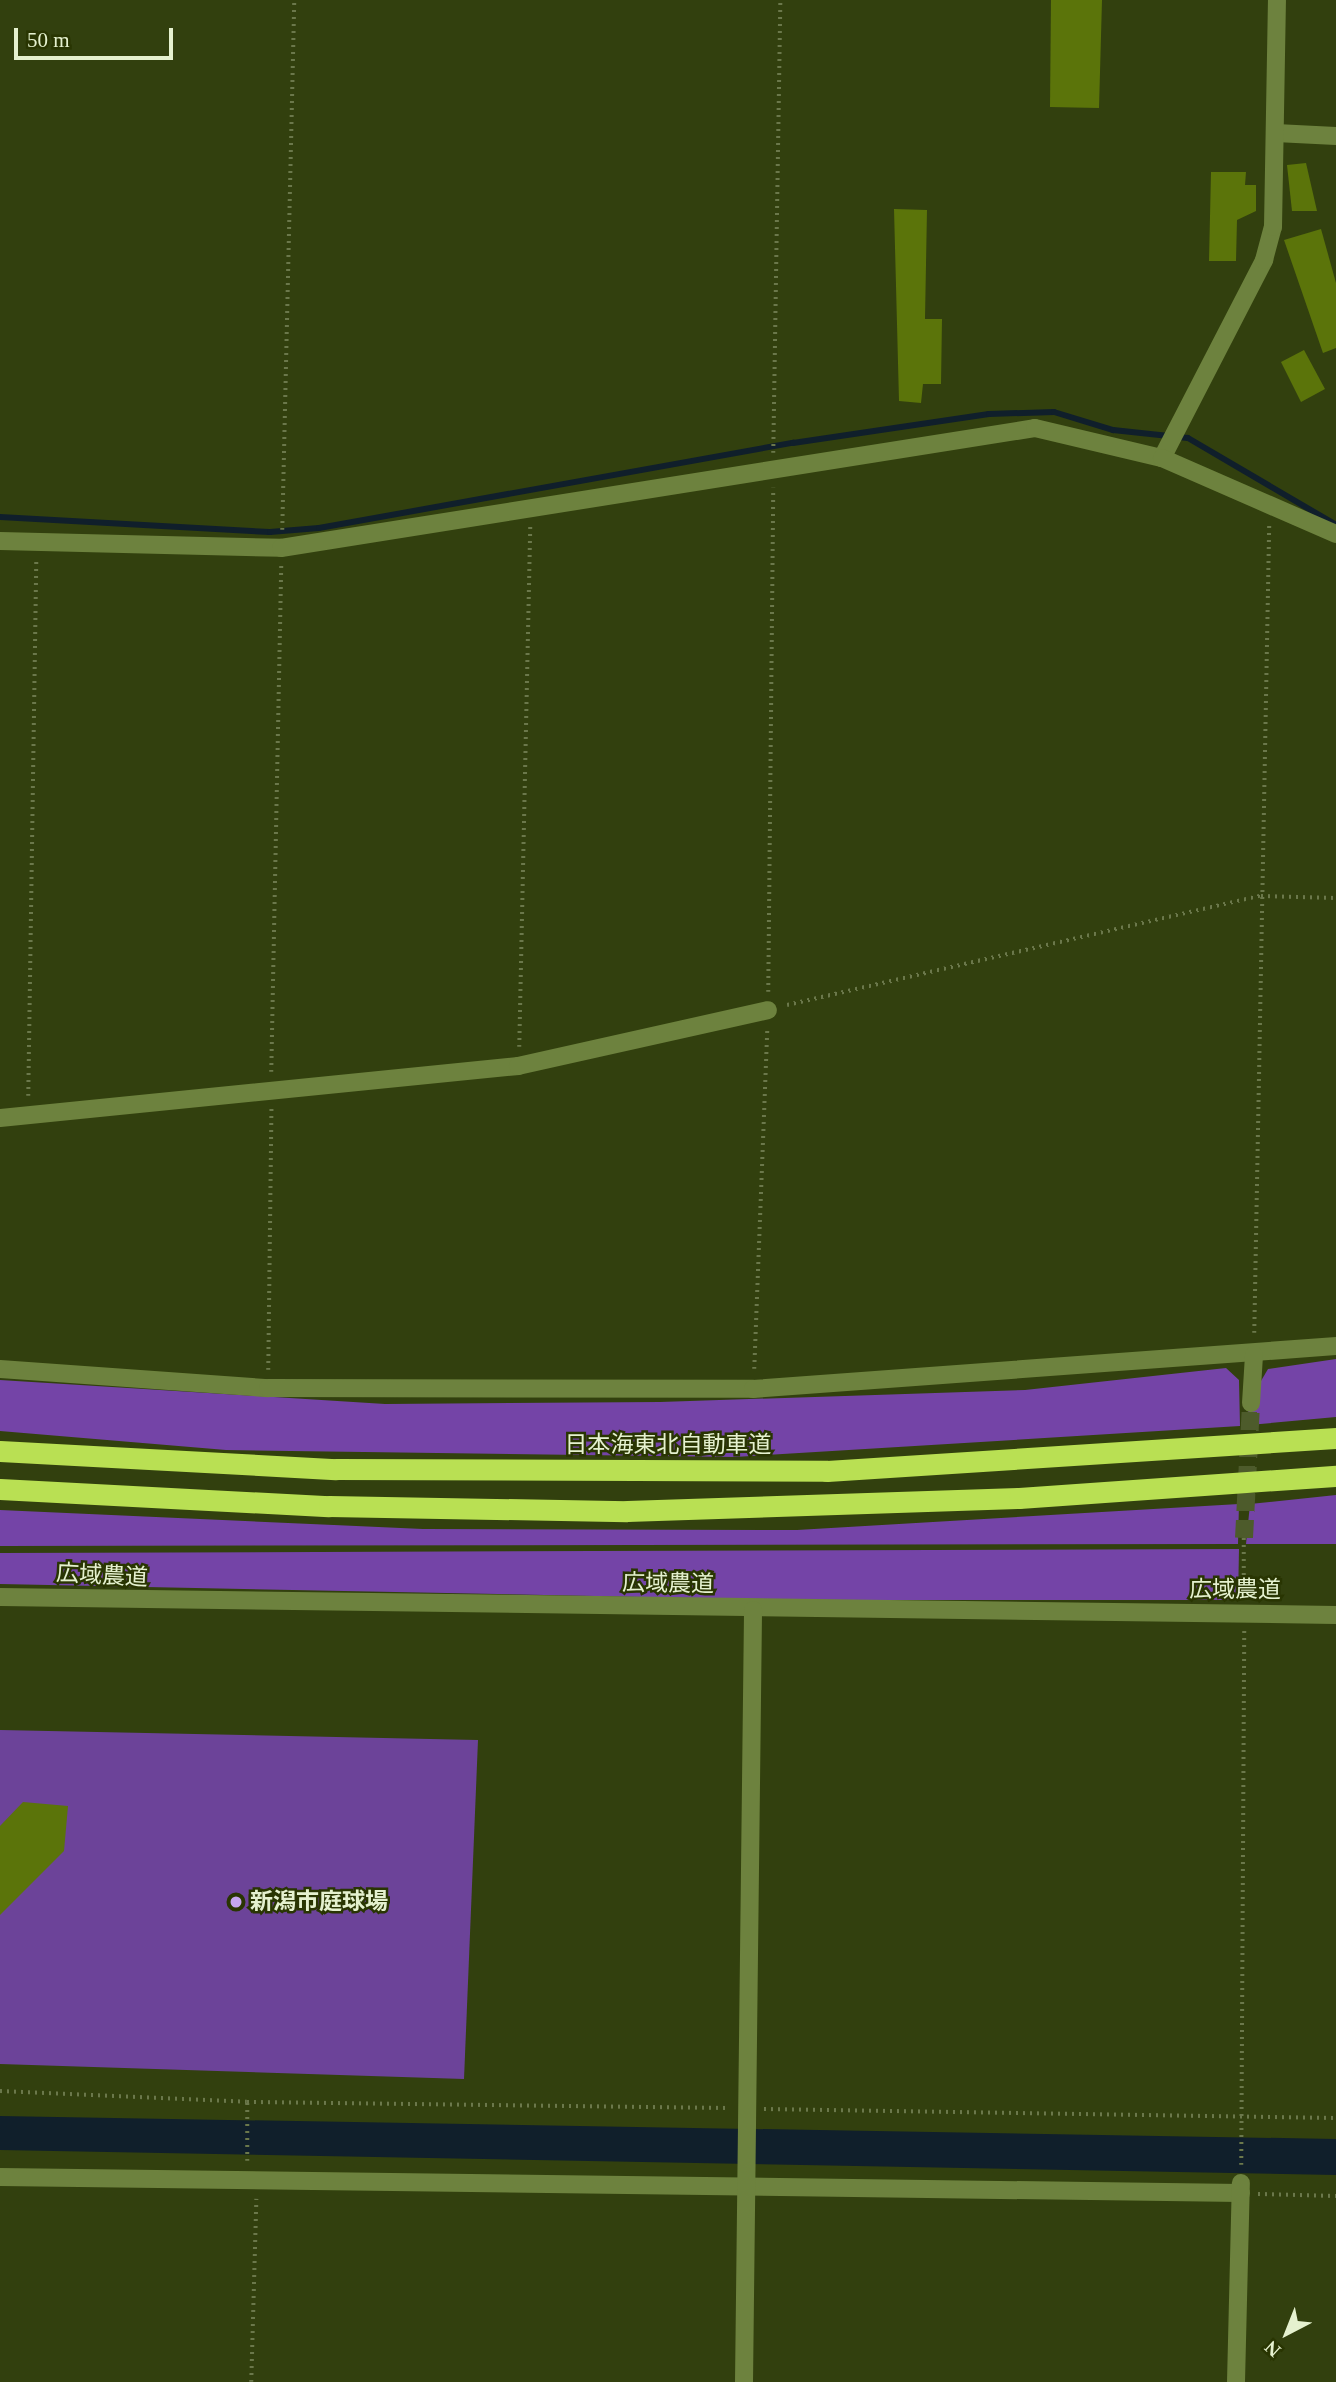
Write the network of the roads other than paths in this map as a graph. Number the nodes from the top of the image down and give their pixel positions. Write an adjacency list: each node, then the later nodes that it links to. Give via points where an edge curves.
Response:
1 (1278, 0): 2 (street)
2 (1276, 133): 3 (street); 4 (street, via 1273,227 1264,260)
3 (1336, 136)
4 (1162, 458): 5 (street); 7 (street, via 1035,428 281,548)
5 (1328, 522): 6 (street)
6 (1336, 534)
7 (0, 541)
8 (768, 1010): 9 (street, via 519,1066)
9 (0, 1118)
10 (1336, 1346): 11 (street)
11 (1254, 1355): 12 (street, via 753,1389 268,1388); 13 (street)
12 (0, 1369)
13 (1251, 1403)
14 (1336, 1438): 15 (highway, 日本海東北自動車道, via 799,1471 336,1469)
15 (0, 1451)
16 (1336, 1476): 17 (highway, via 1006,1499 627,1511 329,1506)
17 (0, 1489)
18 (0, 1597): 19 (street, 広域農道)
19 (753, 1610): 20 (street, 広域農道); 22 (street)
20 (1336, 1615)
21 (0, 2177): 22 (street, via 252,2172)
22 (747, 2182): 23 (street); 24 (street, via 1241,2187)
23 (744, 2382)
24 (1236, 2382)

